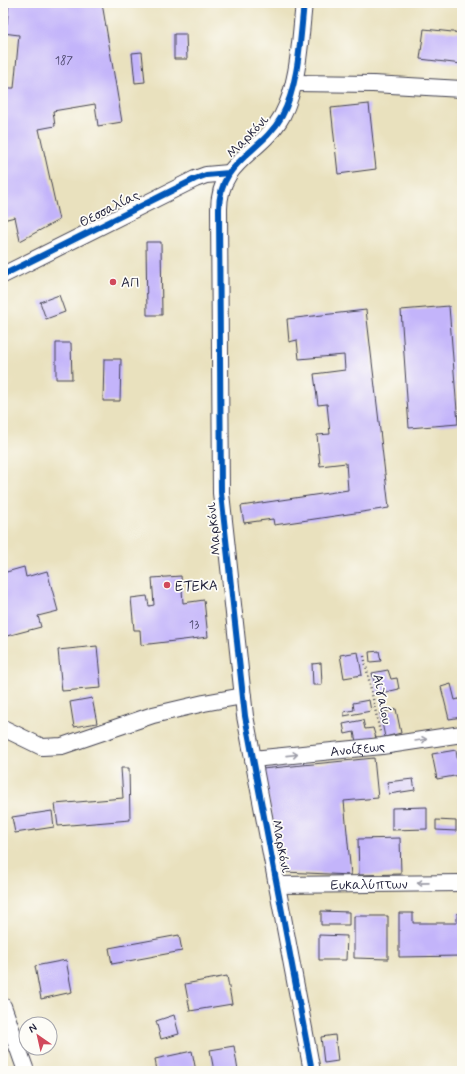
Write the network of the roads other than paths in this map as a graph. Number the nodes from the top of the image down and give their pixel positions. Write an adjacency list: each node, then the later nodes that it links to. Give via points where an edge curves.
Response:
1 (304, 3): 2 (street, Μαρκόνι)
2 (294, 83): 3 (street); 4 (street, Μαρκόνι, via 288,103 275,127)
3 (462, 89)
4 (229, 173): 5 (street, Θεσσαλίας, via 206,174); 6 (street, Μαρκόνι, via 222,185 218,201 221,493)
5 (3, 275)
6 (242, 696): 7 (street, via 153,716 62,746 42,747); 9 (street, Μαρκόνι)
7 (3, 728)
8 (462, 734): 9 (street, Ανοίξεως, one-way to 8, via 382,746)
9 (253, 759): 11 (street, Μαρκόνι)
10 (462, 883): 11 (street, Ευκαλύπτων, one-way to 11)
11 (277, 885): 14 (street, Μαρκόνι)
12 (3, 1006): 13 (street)
13 (26, 1071)
14 (312, 1071)

